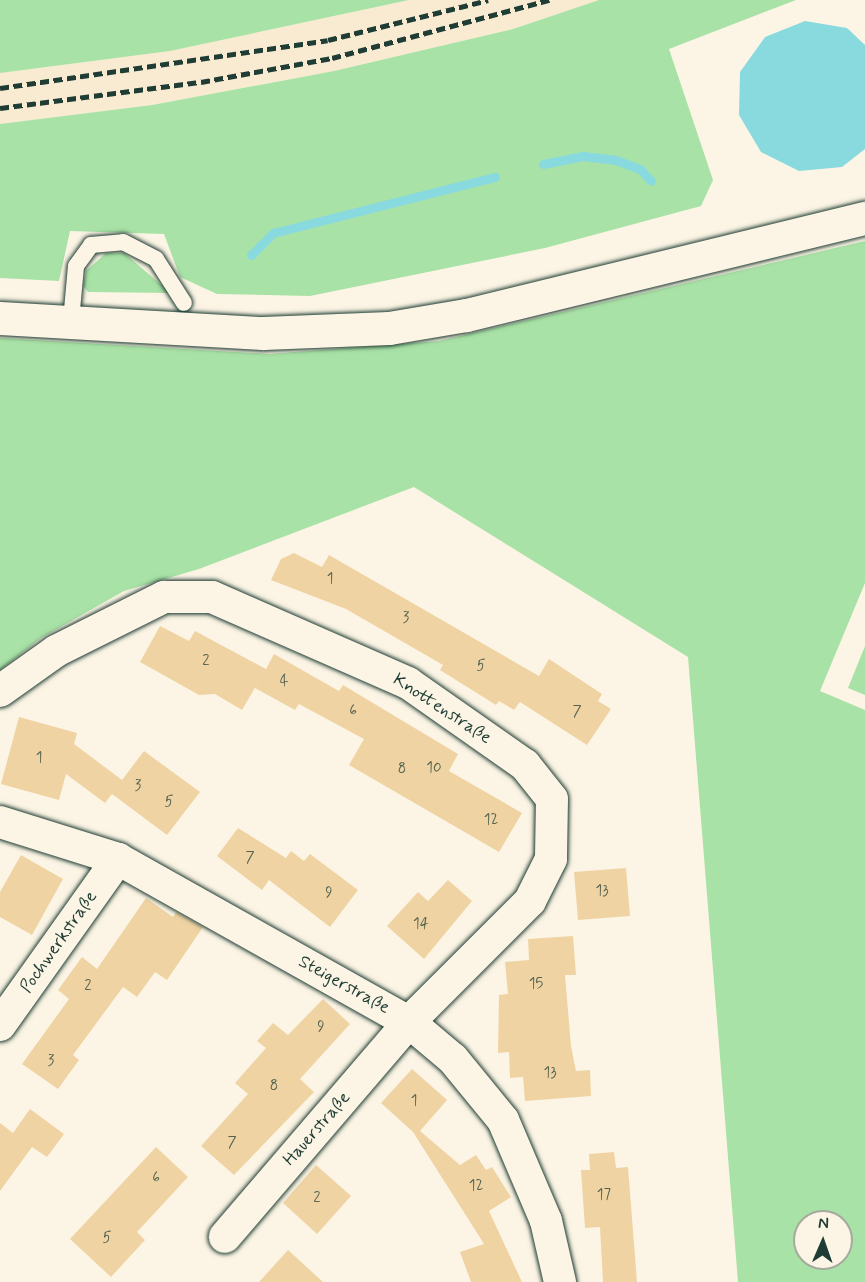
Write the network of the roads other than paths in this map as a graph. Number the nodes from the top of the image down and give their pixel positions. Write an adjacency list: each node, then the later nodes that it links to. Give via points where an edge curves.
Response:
1 (865, 218): 4 (main road, via 466,315 389,328 263,333)
2 (184, 303): 4 (lane, via 156,259 123,242 91,245 76,266)
3 (0, 318): 4 (main road)
4 (71, 321)
5 (0, 691): 8 (street, Knottenstraße, via 56,651 164,597 212,597 408,682 525,765 552,799 551,859 530,901)
6 (0, 822): 7 (street, Steigerstraße)
7 (118, 859): 8 (street, Steigerstraße); 9 (street, Pochwerkstraße)
8 (409, 1022): 10 (street, Hauerstraße); 11 (street, Steigerstraße, via 453,1059 503,1120 546,1221)
9 (0, 1025)
10 (225, 1237)
11 (560, 1282)

